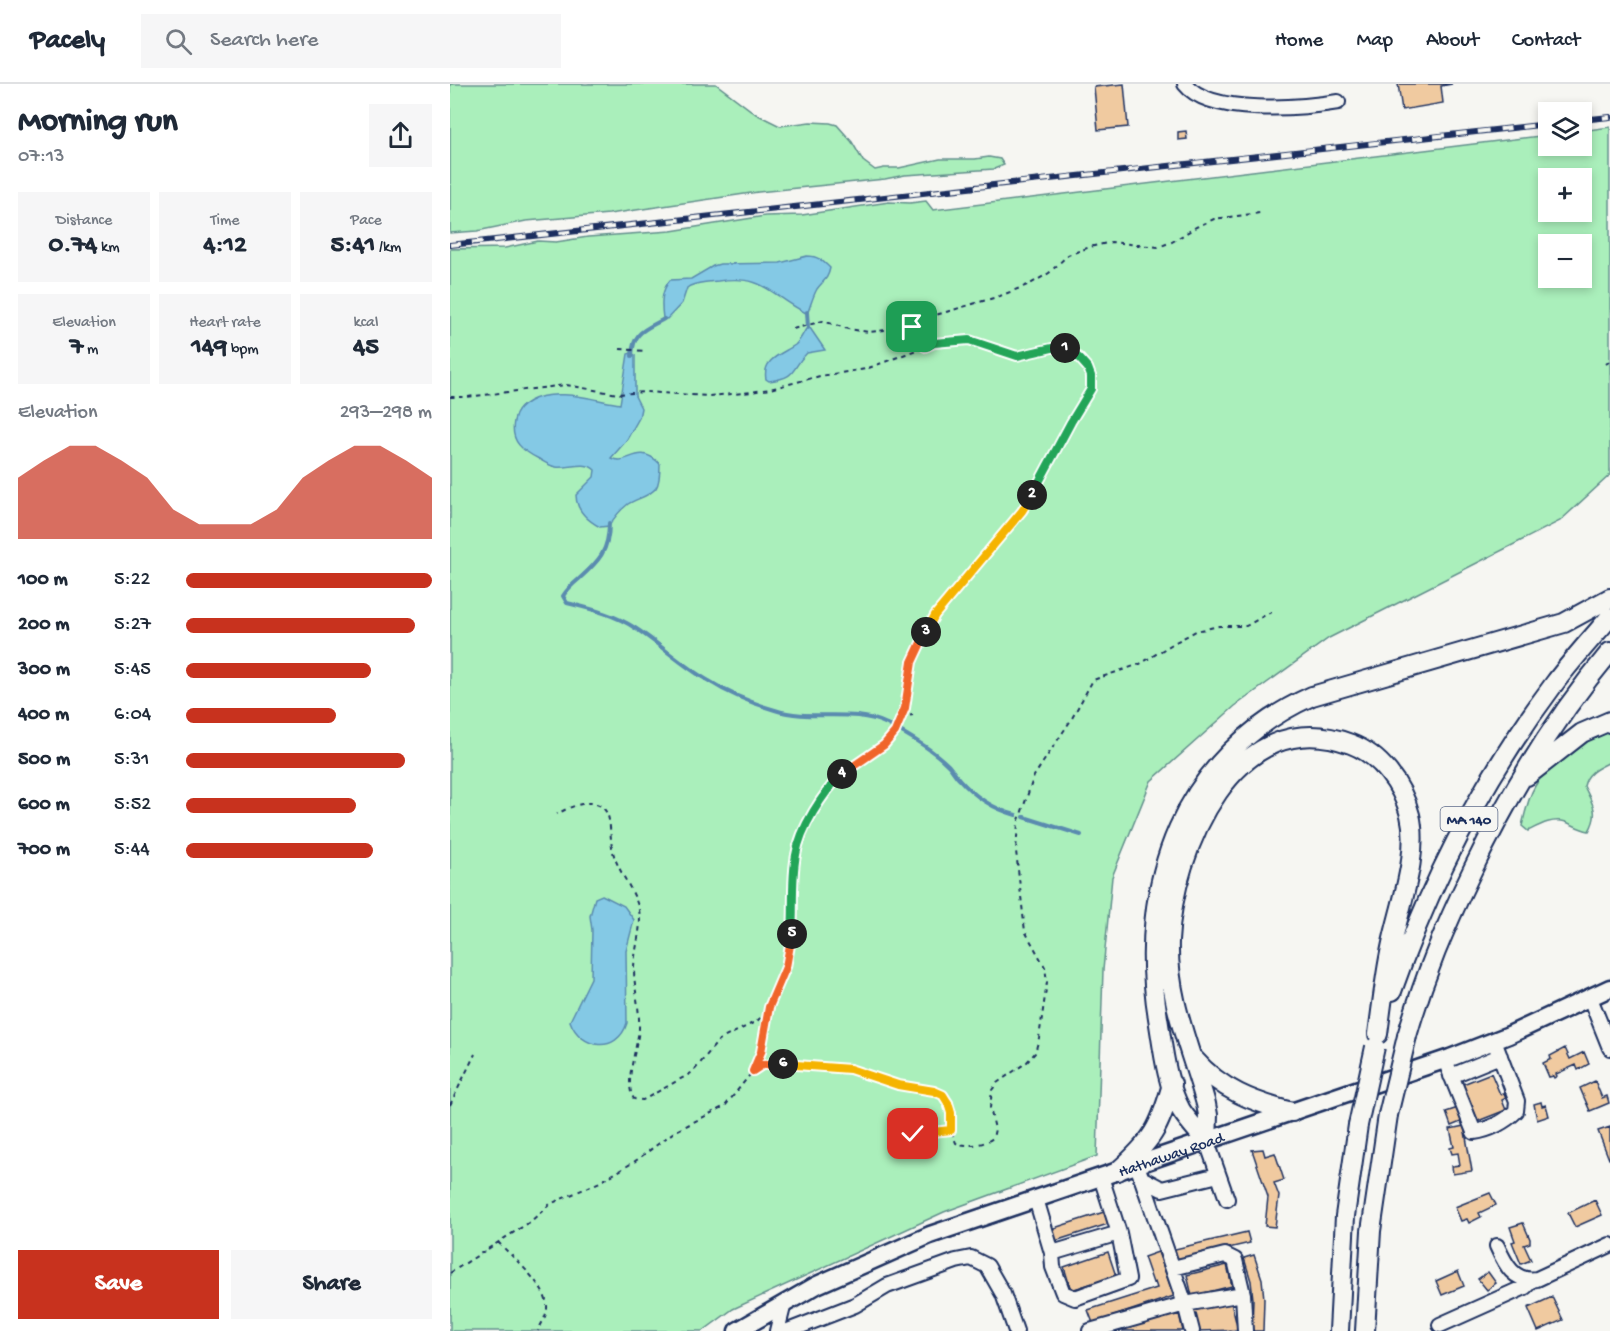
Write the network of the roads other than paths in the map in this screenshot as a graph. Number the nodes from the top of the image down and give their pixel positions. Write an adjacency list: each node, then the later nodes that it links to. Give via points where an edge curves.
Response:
1 (1185, 84): 2 (street, via 1201,97 1220,103 1284,108)
2 (1338, 102)
3 (1610, 598): 15 (highway, via 1564,623 1312,696 1266,720 1221,760 1182,818 1168,852 1157,901 1152,976)
4 (1610, 617): 10 (highway, MA 140, via 1540,704 1479,801 1426,904)
5 (1610, 652): 7 (highway, MA 140, via 1560,716)
6 (1610, 721): 7 (highway, via 1582,733)
7 (1516, 785): 30 (highway, MA 140, bridge, via 1444,929 1424,978 1388,1114)
8 (1610, 988): 9 (main road, Hathaway Road)
9 (1590, 998): 11 (street); 12 (main road, Hathaway Road)
10 (1377, 1040): 13 (highway, via 1390,951 1410,867 1410,816 1397,784 1366,752 1341,740 1294,738 1248,757 1219,791 1193,836 1174,901 1169,951 1175,1003); 27 (highway, MA 140, bridge, via 1358,1125)
11 (1610, 1048)
12 (1497, 1049): 14 (main road, Hathaway Road); 14 (street, via 1517,1101 1516,1112 1483,1130 1474,1131)
13 (1191, 1056): 16 (highway, via 1210,1076 1236,1094); 17 (highway, via 1206,1104)
14 (1448, 1068): 16 (main road, Hathaway Road)
15 (1172, 1084): 17 (highway, via 1181,1109); 18 (highway, via 1160,1124)
16 (1292, 1112): 17 (main road, Hathaway Road)
17 (1207, 1142): 19 (main road, Hathaway Road); 20 (street)
18 (1118, 1171): 19 (main road, Hathaway Road); 21 (main road, Hathaway Road)
19 (1139, 1171): 20 (street, via 1162,1189); 29 (street)
20 (1218, 1175): 23 (street)
21 (1101, 1177): 22 (main road, Hathaway Road); 24 (street)
22 (1036, 1199): 28 (street); 33 (main road, Hathaway Road, via 910,1242)
23 (1227, 1199)
24 (1119, 1233): 28 (street); 28 (street, via 1128,1279 1075,1298 1063,1293)
25 (1610, 1245): 31 (street)
26 (1497, 1246): 31 (street, via 1512,1272)
27 (1343, 1247): 43 (highway); 44 (highway, MA 140)
28 (1052, 1253)
29 (1173, 1268): 32 (street, via 1225,1256 1235,1260); 34 (street)
30 (1368, 1270): 45 (highway, MA 140); 46 (highway)
31 (1532, 1280): 35 (street, via 1525,1287)
32 (1243, 1294): 34 (street); 42 (street)
33 (784, 1303): 36 (main road, Hathaway Road); 37 (street)
34 (1185, 1304): 40 (street); 41 (street)
35 (1440, 1325)
36 (737, 1331)
37 (777, 1331)
38 (788, 1331): 39 (street, via 855,1305 887,1286 971,1258 987,1266 1003,1294)
39 (1016, 1331)
40 (1090, 1331)
41 (1192, 1331)
42 (1245, 1331)
43 (1330, 1331)
44 (1339, 1331)
45 (1365, 1331)
46 (1371, 1331)

